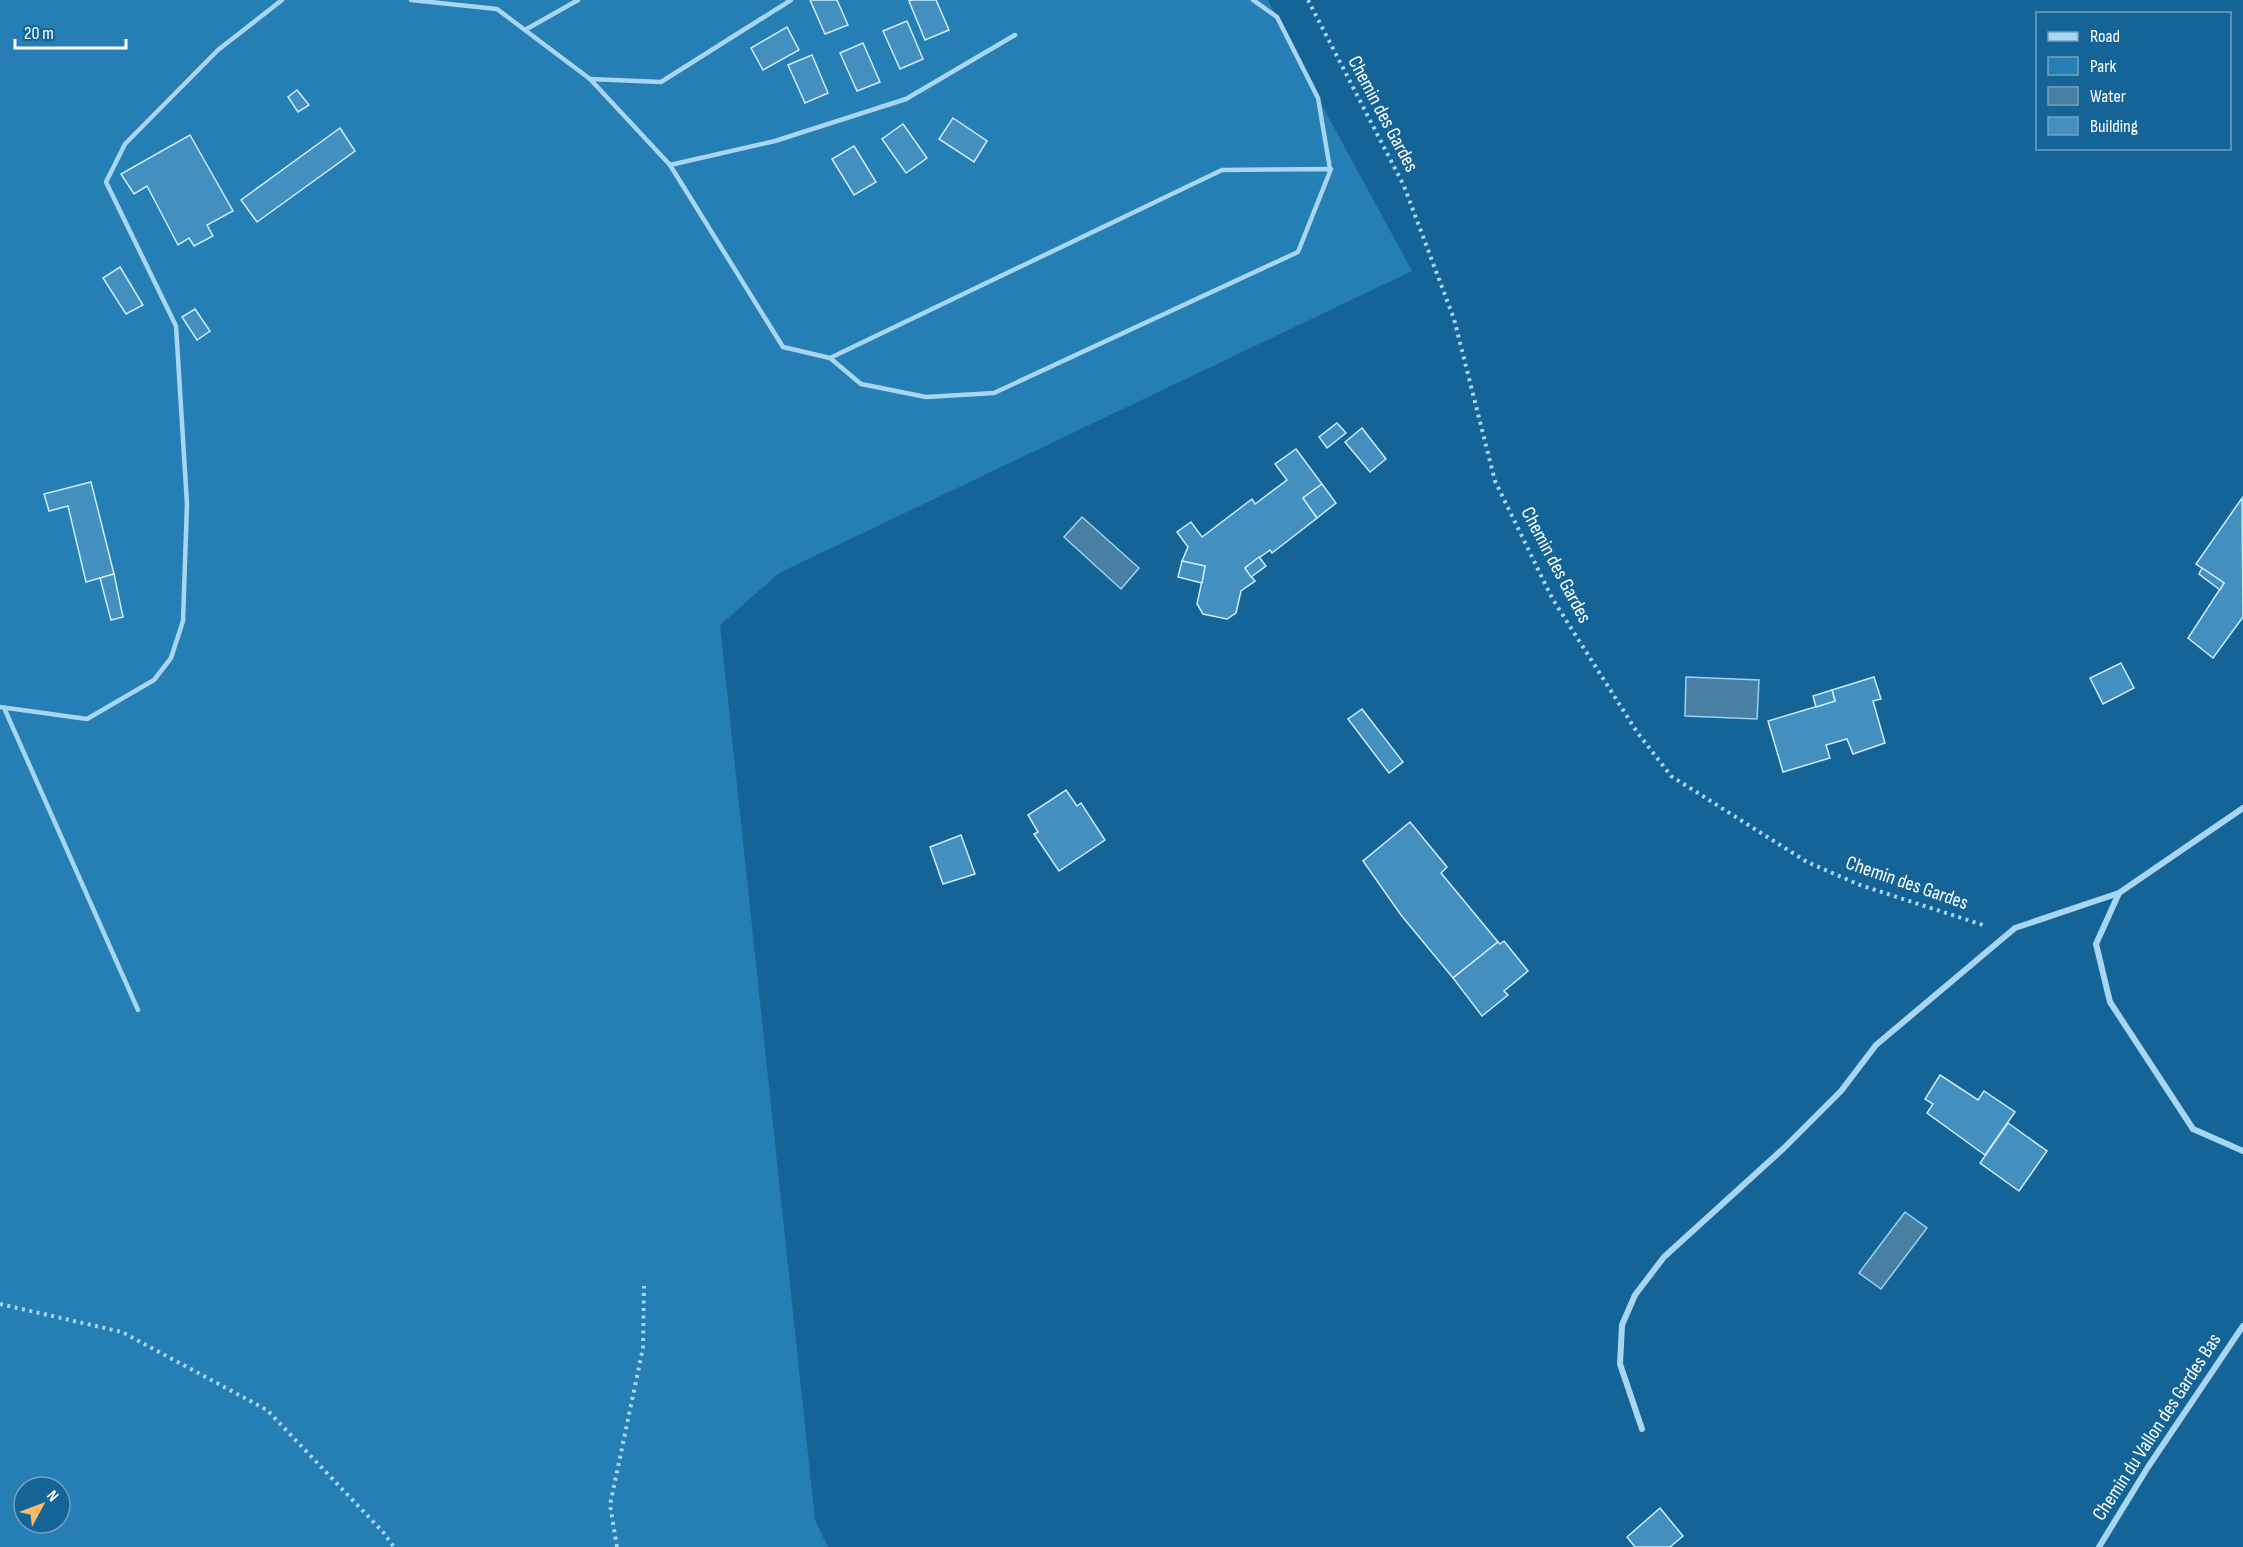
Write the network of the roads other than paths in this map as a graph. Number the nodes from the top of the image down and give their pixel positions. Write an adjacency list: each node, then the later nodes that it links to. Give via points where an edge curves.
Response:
1 (282, 0): 12 (lane, via 218,50 125,144 106,182 176,326 187,504 183,621 171,658 154,680 87,719)
2 (411, 0): 6 (lane, via 497,9)
3 (578, 0): 6 (lane)
4 (791, 0): 8 (lane, via 660,82)
5 (1253, 0): 10 (lane, via 1277,17 1318,98)
6 (525, 30): 8 (lane)
7 (1015, 35): 9 (lane, via 906,99 775,141)
8 (590, 79): 9 (lane)
9 (670, 165): 11 (lane, via 783,348)
10 (1329, 169): 11 (lane, via 1222,170); 11 (lane, via 1298,252 994,393 926,397 861,384)
11 (830, 358)
12 (2, 709): 15 (lane)
13 (2243, 808): 14 (street)
14 (2119, 893): 16 (street, via 2096,944 2110,1002 2193,1129); 18 (street, via 2015,928 1876,1045 1841,1091 1664,1257 1635,1295 1622,1325 1620,1364)
15 (138, 1010)
16 (2243, 1151)
17 (2243, 1326): 19 (street, Chemin du Vallon des Gardes Bas)
18 (1642, 1429)
19 (2099, 1547)

